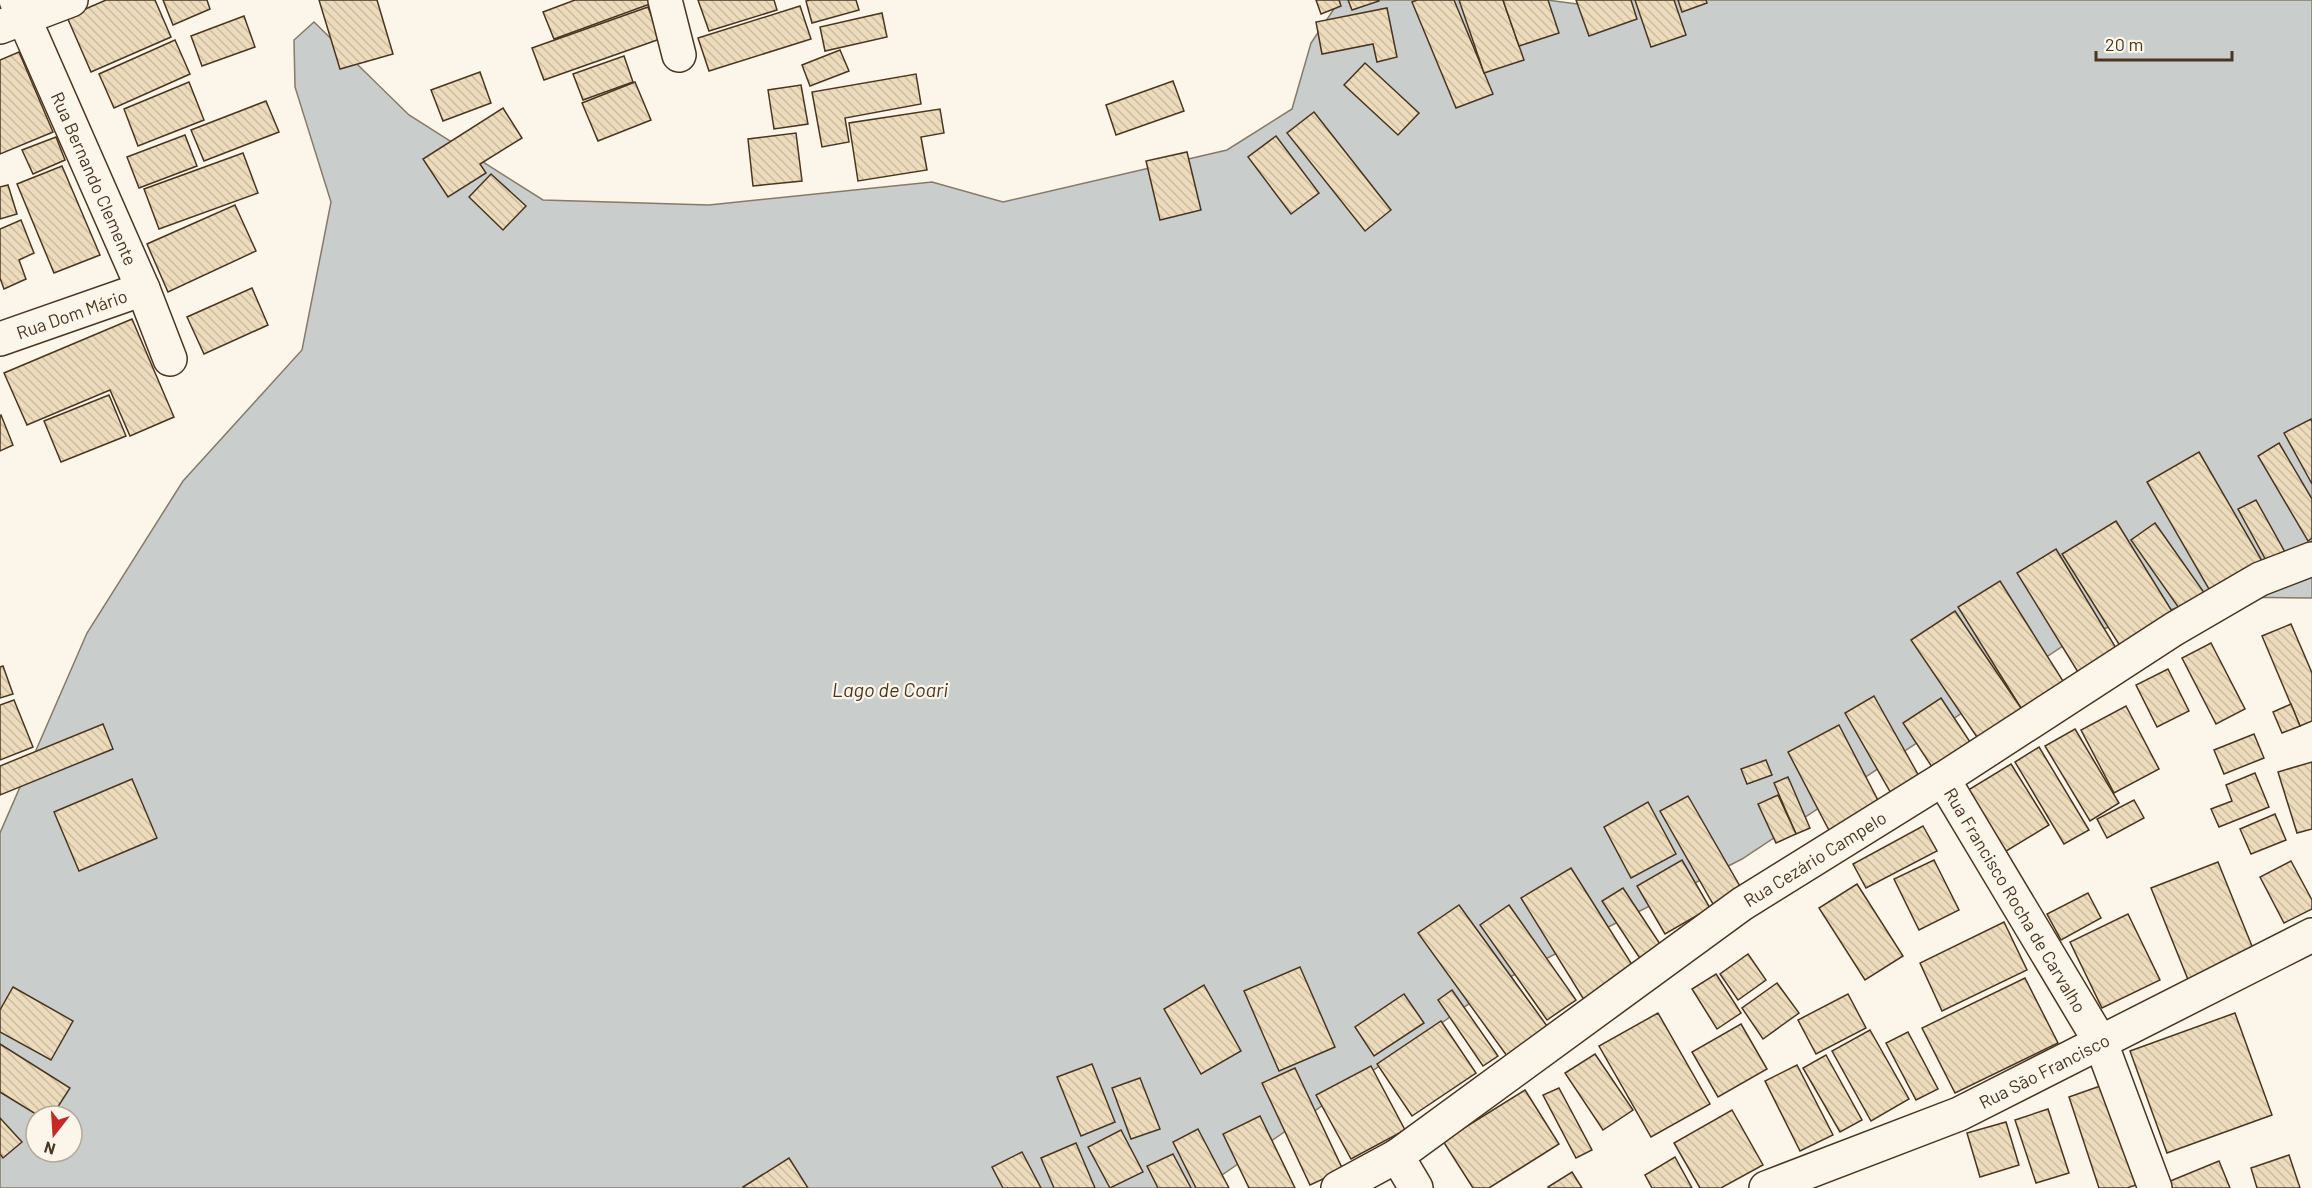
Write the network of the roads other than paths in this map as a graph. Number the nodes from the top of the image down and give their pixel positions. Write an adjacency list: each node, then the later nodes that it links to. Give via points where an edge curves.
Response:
1 (71, 0): 3 (street)
2 (664, 0): 4 (street)
3 (13, 15): 5 (street, Rua Bernando Clemente)
4 (679, 55)
5 (143, 289): 6 (street, Rua Dom Mário); 7 (street, Rua Bernando Clemente)
6 (0, 339)
7 (170, 359)
8 (2312, 559): 9 (street, Rua Cezário Campelo, via 2260,579 2184,624)
9 (1943, 779): 11 (street, Rua Francisco Rocha de Carvalho); 12 (street, Rua Cezário Campelo, via 1742,904)
10 (2312, 935): 11 (street, Rua São Francisco)
11 (2101, 1043): 15 (street, Rua São Francisco, via 1959,1114); 16 (street, Rua Francisco Rocha de Carvalho)
12 (1397, 1156): 13 (street, Rua Cezário Campelo); 14 (street)
13 (1338, 1188)
14 (1416, 1188)
15 (1766, 1188)
16 (2155, 1188)

